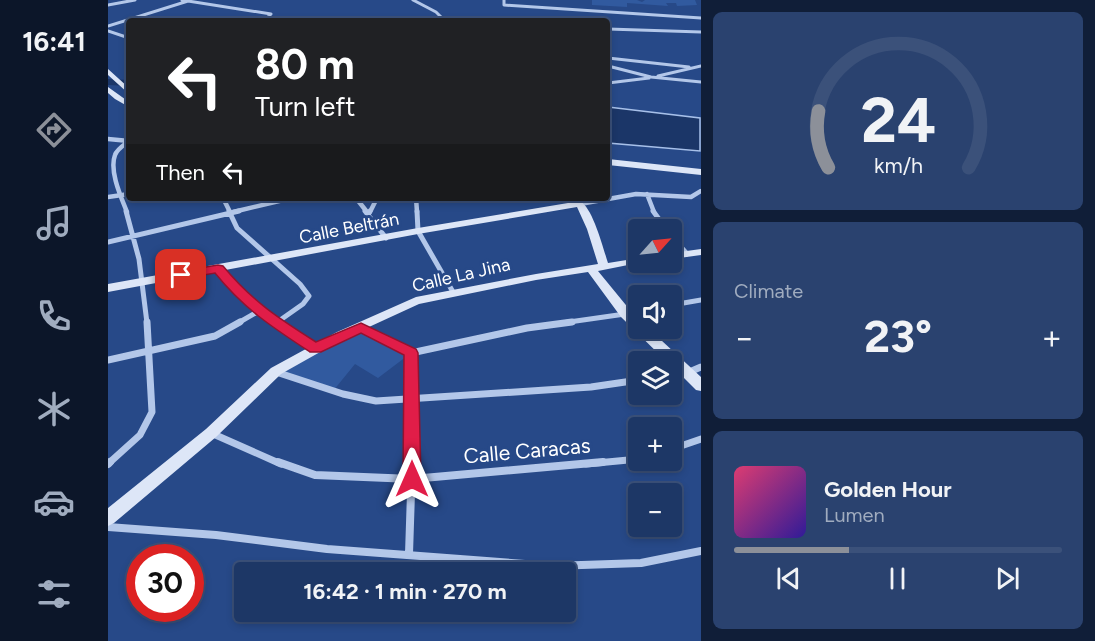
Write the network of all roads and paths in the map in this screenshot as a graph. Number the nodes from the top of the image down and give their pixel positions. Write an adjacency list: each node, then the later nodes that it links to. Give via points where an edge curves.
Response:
1 (135, 0): 6 (street)
2 (182, 0): 5 (street)
3 (413, 0): 9 (street)
4 (504, 0): 10 (street, via 504,5)
5 (189, 1): 7 (street); 8 (street, via 271,14)
6 (108, 5)
7 (134, 18)
8 (267, 18)
9 (442, 18)
10 (700, 18)
11 (126, 20): 12 (street)
12 (108, 26)
13 (610, 29): 15 (street)
14 (108, 31): 16 (street)
15 (700, 32)
16 (126, 37)
17 (610, 58): 20 (street)
18 (700, 66): 20 (street)
19 (610, 67): 22 (street)
20 (692, 68): 22 (street)
21 (108, 71): 25 (main road)
22 (651, 77): 23 (street); 24 (street)
23 (700, 82)
24 (610, 83)
25 (126, 89)
26 (109, 92): 27 (main road)
27 (126, 103)
28 (108, 139): 29 (street)
29 (126, 141)
30 (126, 144): 36 (street, via 114,156)
31 (610, 162): 33 (main road)
32 (610, 170): 34 (main road)
33 (700, 172)
34 (700, 179)
35 (700, 190): 37 (street, Calle Beltrán, via 691,197)
36 (125, 194): 38 (street)
37 (647, 194): 39 (street, Calle Beltrán); 49 (street)
38 (108, 197)
39 (610, 198)
40 (127, 201): 51 (street)
41 (224, 201): 47 (street)
42 (278, 201): 47 (street)
43 (358, 201): 48 (street)
44 (375, 201): 48 (street)
45 (416, 201): 50 (street)
46 (578, 201): 50 (main road, Calle Beltrán); 61 (main road, via 592,229)
47 (228, 212): 51 (street); 58 (street, via 237,228)
48 (368, 214): 52 (street)
49 (658, 219)
50 (418, 231): 52 (main road, Calle Beltrán); 64 (street)
51 (135, 236): 53 (street); 62 (street)
52 (386, 238): 58 (main road, Calle Beltrán)
53 (108, 242)
54 (682, 248): 56 (street)
55 (700, 252): 56 (main road)
56 (687, 254): 57 (main road)
57 (682, 255)
58 (272, 259): 60 (main road, Calle Beltrán); 71 (street, via 309,296)
59 (628, 263): 61 (main road, Calle La Jina)
60 (218, 268): 62 (main road, Calle Beltrán); 67 (street)
61 (598, 268): 64 (main road, Calle La Jina); 68 (main road)
62 (144, 282): 63 (main road, Calle Beltrán); 75 (street)
63 (108, 288)
64 (453, 292): 72 (main road, Calle La Jina, via 416,301)
65 (700, 300): 66 (street)
66 (682, 303)
67 (259, 311): 71 (street); 75 (street, via 215,336)
68 (625, 314): 69 (street); 70 (main road); 76 (street, via 527,327)
69 (628, 314)
70 (628, 317)
71 (275, 324): 74 (street)
72 (361, 328): 74 (main road, Calle La Jina); 76 (street)
73 (651, 339): 80 (main road)
74 (315, 349): 79 (main road, Calle La Jina)
75 (150, 352): 77 (street); 89 (street, via 152,412 148,426 135,444)
76 (411, 353): 84 (street)
77 (108, 360)
78 (700, 367): 80 (street)
79 (276, 371): 84 (street, via 376,401); 85 (main road, Calle La Jina)
80 (687, 373): 81 (street); 83 (main road)
81 (682, 374)
82 (628, 382): 84 (street)
83 (700, 386)
84 (412, 399): 90 (street)
85 (211, 433): 90 (street, Calle Caracas, via 315,475); 91 (main road, Calle La Jina)
86 (700, 439): 87 (street)
87 (682, 445)
88 (628, 460): 90 (street, Calle Caracas)
89 (108, 464)
90 (412, 479): 94 (street)
91 (108, 518)
92 (108, 527): 94 (street)
93 (700, 551): 94 (street, via 641,563 552,566)
94 (409, 554)

